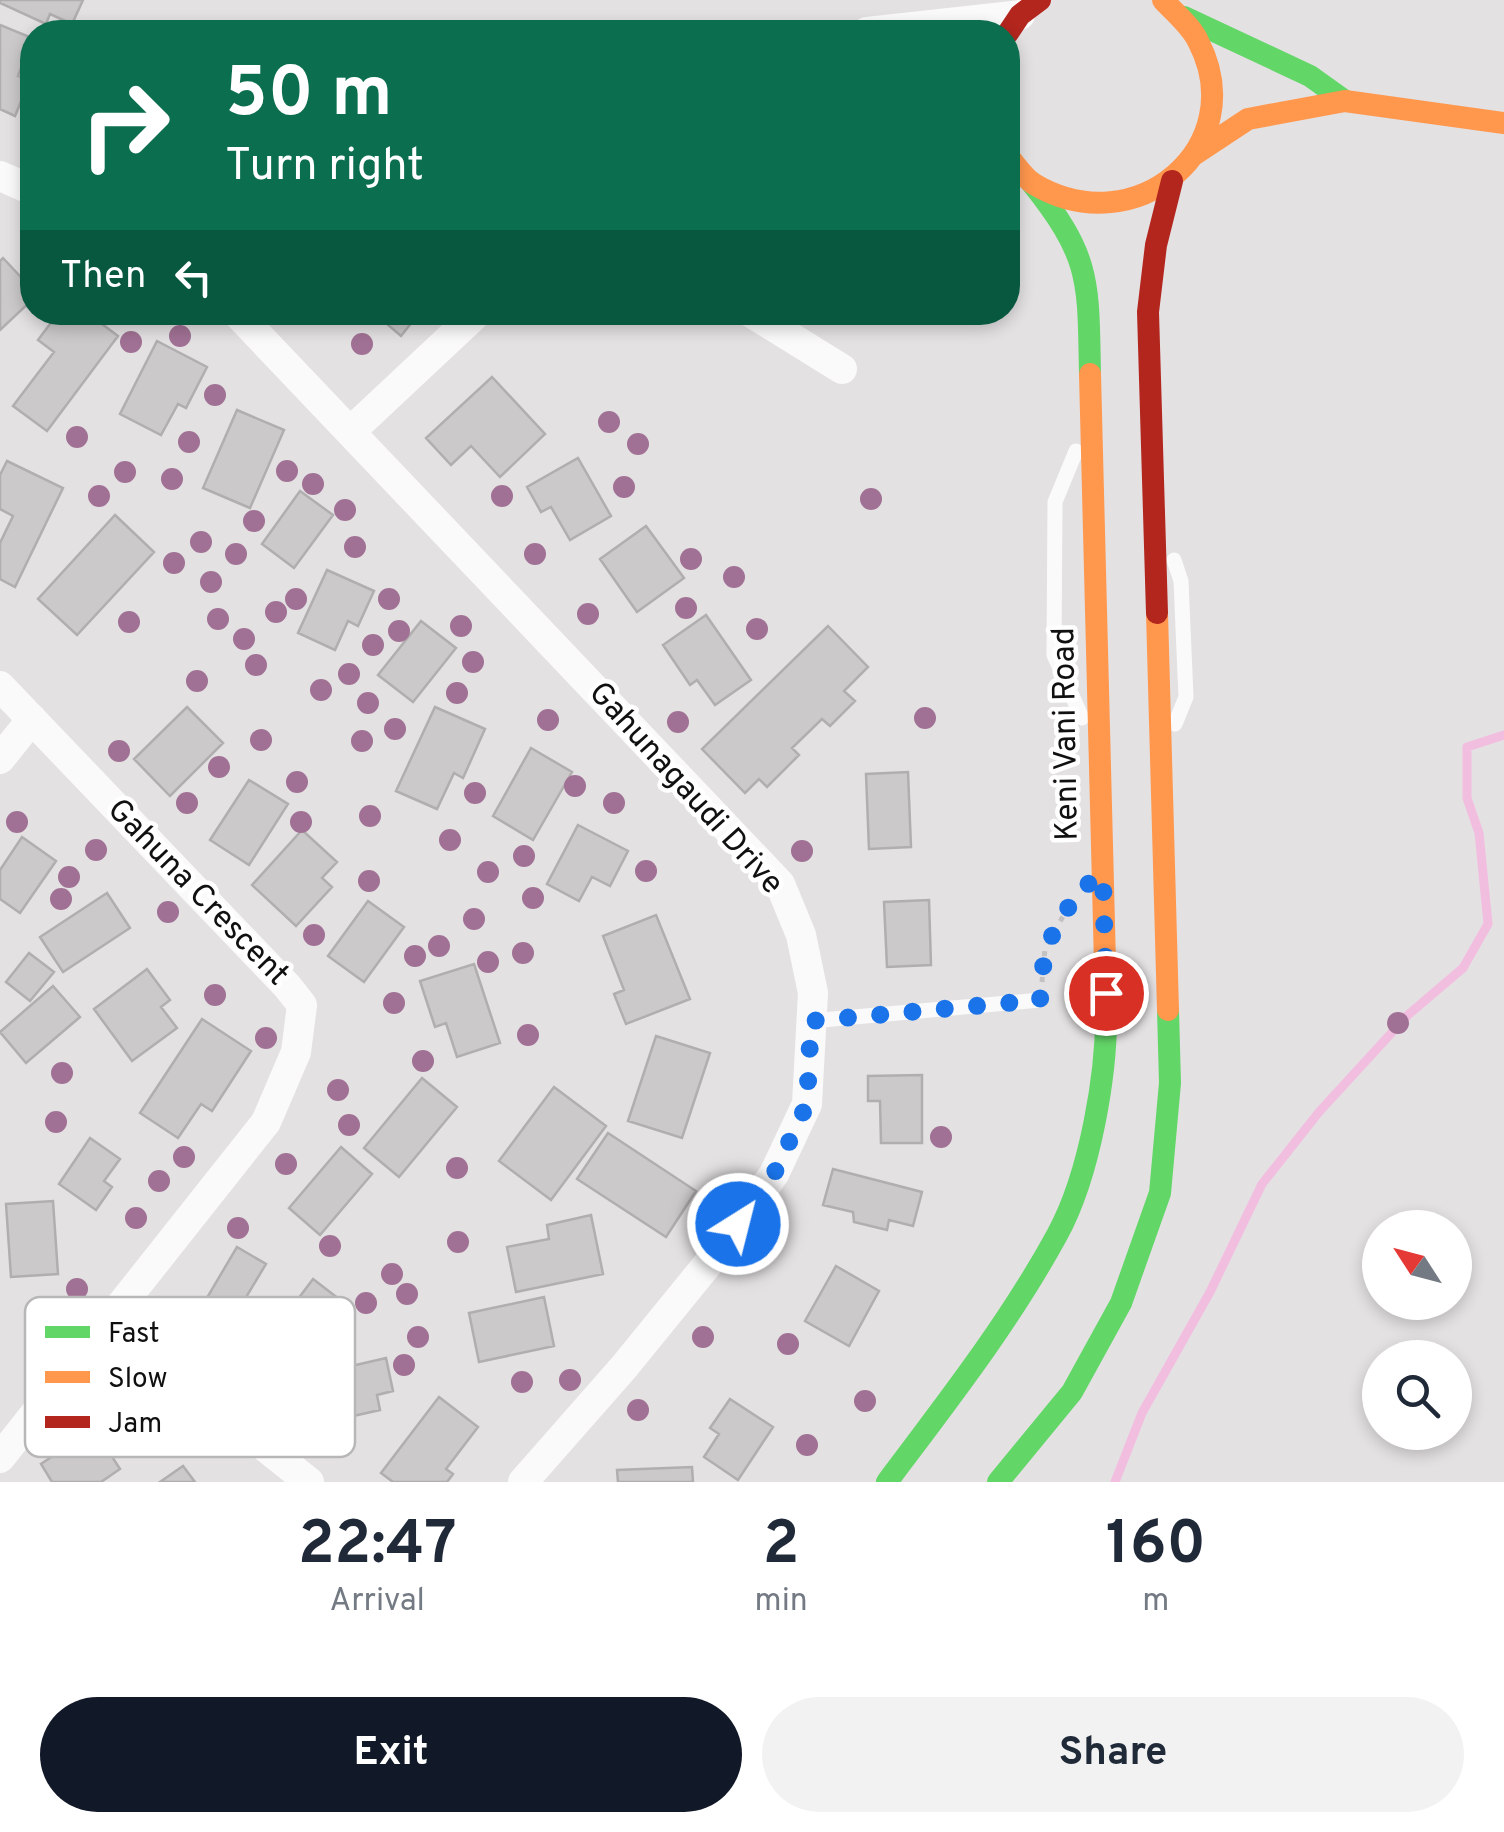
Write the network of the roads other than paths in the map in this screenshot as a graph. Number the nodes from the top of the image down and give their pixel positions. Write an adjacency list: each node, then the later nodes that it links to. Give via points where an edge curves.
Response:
1 (1163, 0): 3 (main road)
2 (1027, 10): 4 (street)
3 (1184, 17): 5 (main road, via 1310,76); 7 (main road, via 1204,48 1214,84 1210,120)
4 (954, 20)
5 (1344, 101): 6 (main road); 7 (main road, via 1262,114)
6 (1504, 123)
7 (1196, 154): 9 (main road)
8 (1020, 170): 10 (main road, Keni Vani Road)
9 (1172, 181): 10 (main road, via 1139,200 1102,206 1064,200); 30 (main road, via 1148,312 1170,1084 1160,1193 1121,1302 1072,1392)
10 (1031, 182): 15 (main road, Keni Vani Road, via 1082,254)
11 (248, 325): 16 (street, Gahunagaudi Drive)
12 (464, 325): 16 (street)
13 (771, 325): 14 (street)
14 (842, 369)
15 (1091, 416): 20 (main road, Keni Vani Road); 20 (lane, via 1055,502 1054,655)
16 (350, 432): 22 (street, Gahunagaudi Drive, via 780,884 801,935 813,993)
17 (0, 686): 18 (street, Gahuna Crescent)
18 (32, 719): 19 (street); 23 (street, Gahuna Crescent, via 302,1005 296,1052 266,1122)
19 (0, 759)
20 (1100, 759): 29 (main road, Keni Vani Road, via 1107,1032 1092,1140 1058,1232 975,1366)
21 (1040, 1000): 22 (lane)
22 (811, 1021): 28 (street, Gahunagaudi Drive, via 807,1104 774,1174 624,1367)
23 (127, 1297)
24 (25, 1426): 26 (street, Gahuna Crescent)
25 (278, 1457): 27 (street)
26 (0, 1458)
27 (309, 1482)
28 (523, 1482)
29 (887, 1482)
30 (998, 1482)

